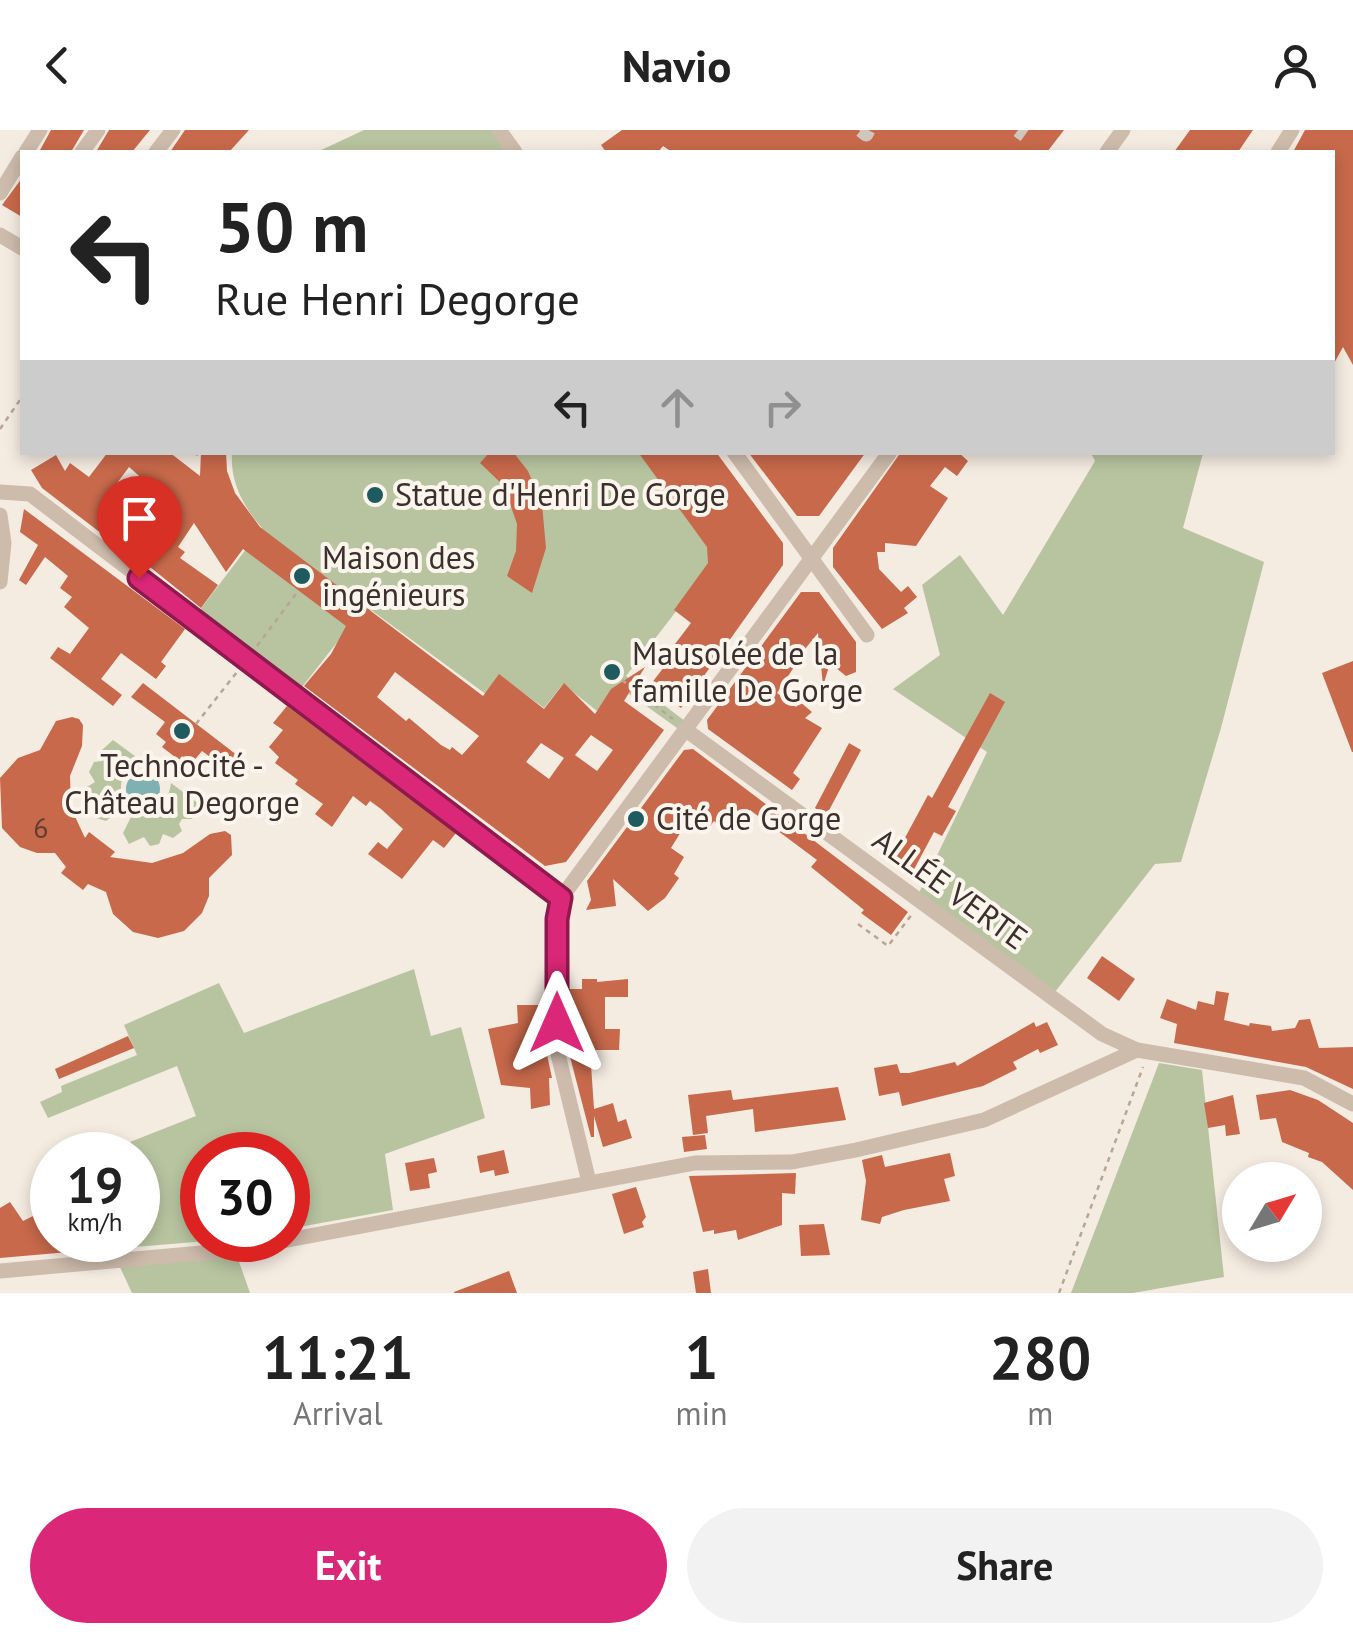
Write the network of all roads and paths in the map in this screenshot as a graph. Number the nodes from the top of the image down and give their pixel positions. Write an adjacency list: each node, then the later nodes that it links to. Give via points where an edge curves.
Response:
1 (173, 130): 2 (street)
2 (158, 150)
3 (20, 161): 4 (street)
4 (0, 193)
5 (20, 400): 6 (path)
6 (0, 430)
7 (198, 455): 10 (path)
8 (736, 455): 13 (street)
9 (888, 455): 13 (street)
10 (201, 458)
11 (0, 492): 22 (street, via 30,494)
12 (0, 515): 14 (street)
13 (812, 560): 17 (street); 21 (street)
14 (0, 582)
15 (298, 591): 16 (path)
16 (288, 604)
17 (868, 635)
18 (602, 668): 21 (path, via 616,680 620,675)
19 (202, 718): 20 (path)
20 (196, 724)
21 (686, 730): 22 (street); 23 (street, ALLÉE VERTE)
22 (561, 898): 27 (street, via 557,1050)
23 (920, 903): 24 (path, via 888,946); 25 (street, ALLÉE VERTE, via 1102,1034)
24 (858, 924)
25 (1143, 1051): 26 (street, ALLÉE VERTE, via 1304,1078); 27 (street, via 984,1120 792,1162 696,1163); 31 (path)
26 (1353, 1104)
27 (589, 1182): 28 (street)
28 (310, 1236)
29 (180, 1255): 30 (street)
30 (0, 1270)
31 (1059, 1293)

